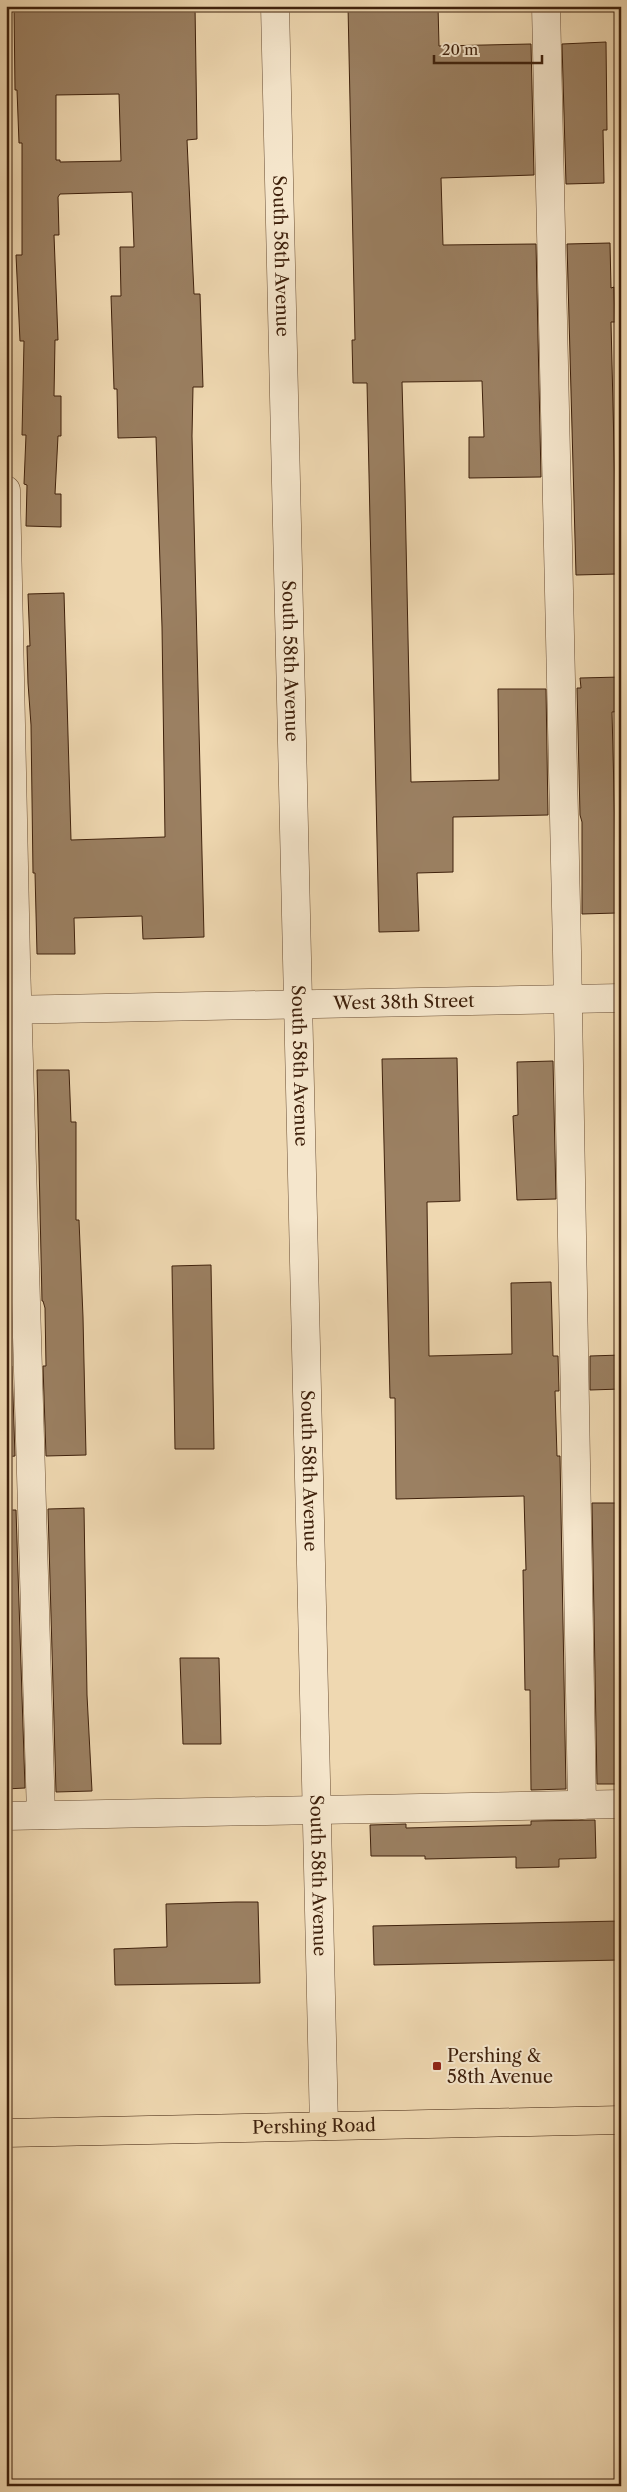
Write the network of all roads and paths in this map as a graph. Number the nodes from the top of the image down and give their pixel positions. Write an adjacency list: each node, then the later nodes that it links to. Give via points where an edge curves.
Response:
1 (275, 6): 6 (street, South 58th Avenue)
2 (546, 6): 5 (street)
3 (6, 490): 7 (street)
4 (621, 998): 5 (street, West 38th Street)
5 (568, 999): 6 (street, West 38th Street); 9 (street)
6 (299, 1004): 7 (street, West 38th Street); 10 (street, South 58th Avenue)
7 (12, 1010): 11 (street)
8 (621, 1804): 9 (street)
9 (582, 1805): 10 (street)
10 (317, 1810): 11 (street); 14 (street, South 58th Avenue)
11 (40, 1815): 12 (street)
12 (6, 1816)
13 (621, 2120): 14 (main road, Pershing Road)
14 (324, 2126): 15 (main road, Pershing Road)
15 (6, 2132)

